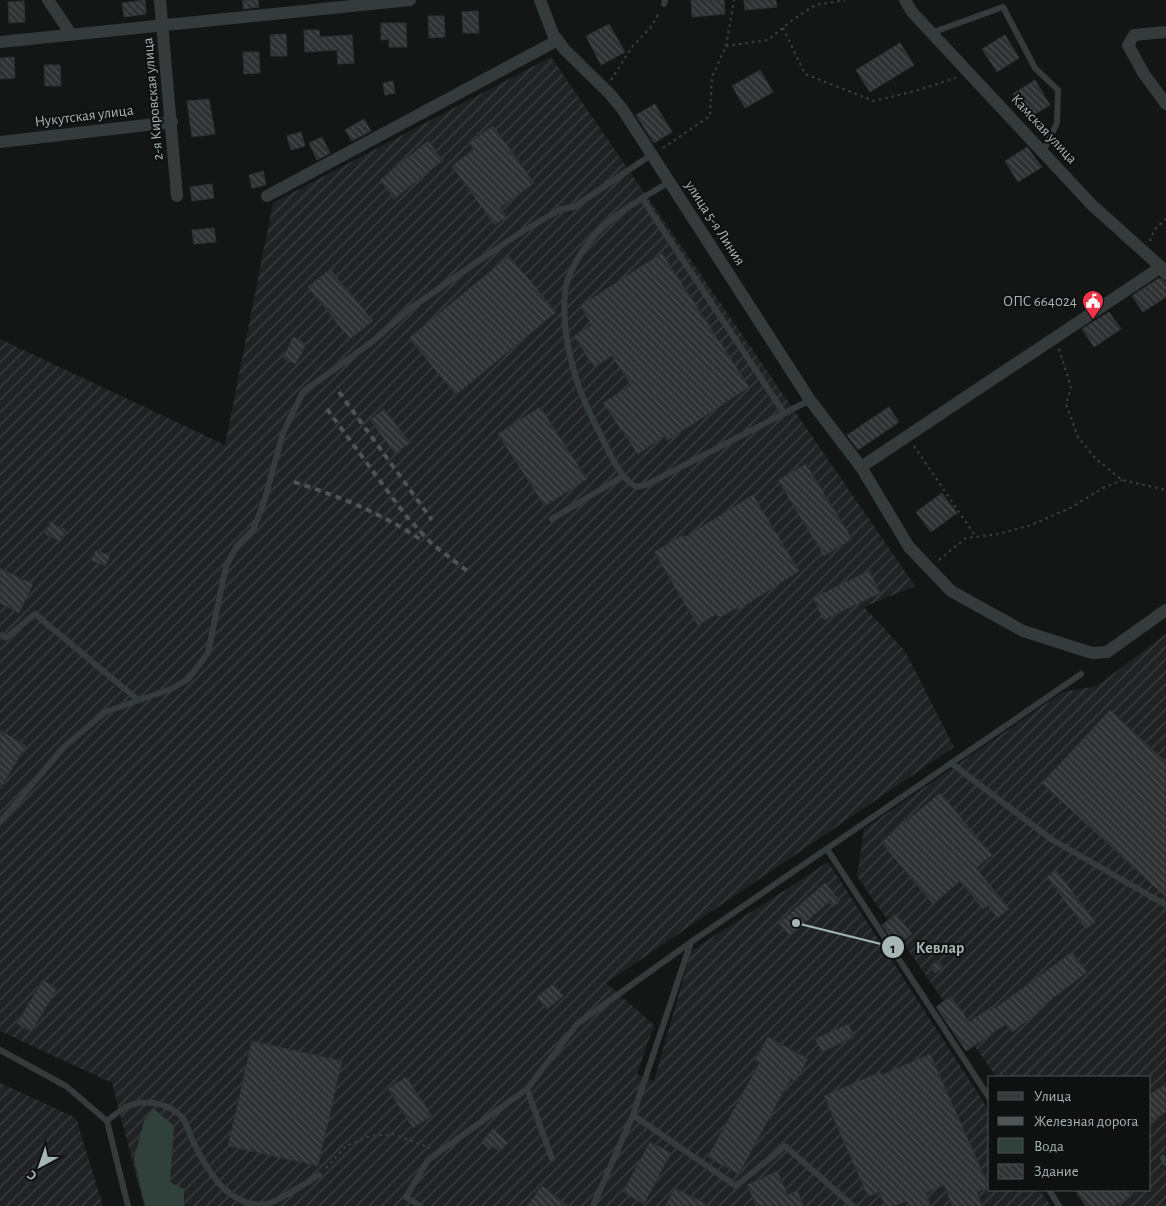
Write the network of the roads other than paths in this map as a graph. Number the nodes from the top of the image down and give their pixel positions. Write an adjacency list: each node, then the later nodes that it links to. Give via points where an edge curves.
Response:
1 (48, 0): 9 (street)
2 (160, 0): 6 (street, 2-я Кировская улица)
3 (410, 0): 6 (street)
4 (540, 0): 10 (street, улица 5-я Линия)
5 (905, 0): 8 (street, Камская улица)
6 (162, 26): 9 (street); 13 (street, 2-я Кировская улица)
7 (1166, 32): 12 (street, via 1134,35 1128,45)
8 (931, 33): 15 (street, Камская улица); 15 (lane, via 1003,7 1035,68 1058,90 1057,123)
9 (71, 34): 11 (street)
10 (558, 40): 16 (street, улица 5-я Линия, via 623,110); 19 (street)
11 (0, 42)
12 (1166, 104)
13 (172, 122): 14 (street, Нукутская улица); 18 (street, 2-я Кировская улица)
14 (0, 142)
15 (1043, 152): 21 (street, Камская улица, via 1092,205)
16 (651, 155): 17 (street, улица 5-я Линия); 30 (lane, via 574,207 561,209 490,253 411,308 373,341 303,392 282,433 264,502 253,530 237,546 226,566 208,653 188,679)
17 (669, 182): 20 (lane); 22 (street, улица 5-я Линия)
18 (178, 196)
19 (267, 196)
20 (642, 198): 23 (lane); 25 (lane, via 594,236 573,267 565,290 569,352 578,384 589,413)
21 (1163, 270): 24 (street, via 1056,336)
22 (810, 400): 23 (lane); 24 (street, улица 5-я Линия)
23 (784, 413): 25 (lane, via 641,486 629,484)
24 (861, 466): 27 (street, улица 5-я Линия, via 909,547 951,591 1023,631 1092,653 1108,652)
25 (623, 476): 26 (lane)
26 (552, 519)
27 (1166, 610)
28 (0, 635): 30 (lane, via 6,638 35,614)
29 (1081, 674): 31 (lane)
30 (138, 699): 32 (lane, via 105,712 64,747)
31 (951, 763): 33 (lane); 34 (lane, via 1051,839)
32 (0, 822)
33 (827, 849): 35 (lane); 38 (lane)
34 (1166, 905)
35 (691, 942): 37 (lane, via 577,1024); 39 (lane)
36 (0, 1050): 40 (lane, via 66,1086)
37 (527, 1089): 41 (lane); 45 (lane, via 428,1160 406,1197)
38 (988, 1096)
39 (633, 1115): 46 (lane); 47 (lane, via 736,1186 785,1146)
40 (108, 1121): 42 (lane, via 126,1107 141,1102 170,1108 183,1119 210,1173 229,1194 248,1203 264,1205); 44 (lane)
41 (552, 1159)
42 (319, 1175)
43 (1049, 1191): 48 (lane)
44 (128, 1206)
45 (420, 1206)
46 (593, 1206)
47 (853, 1206)
48 (1059, 1206)

